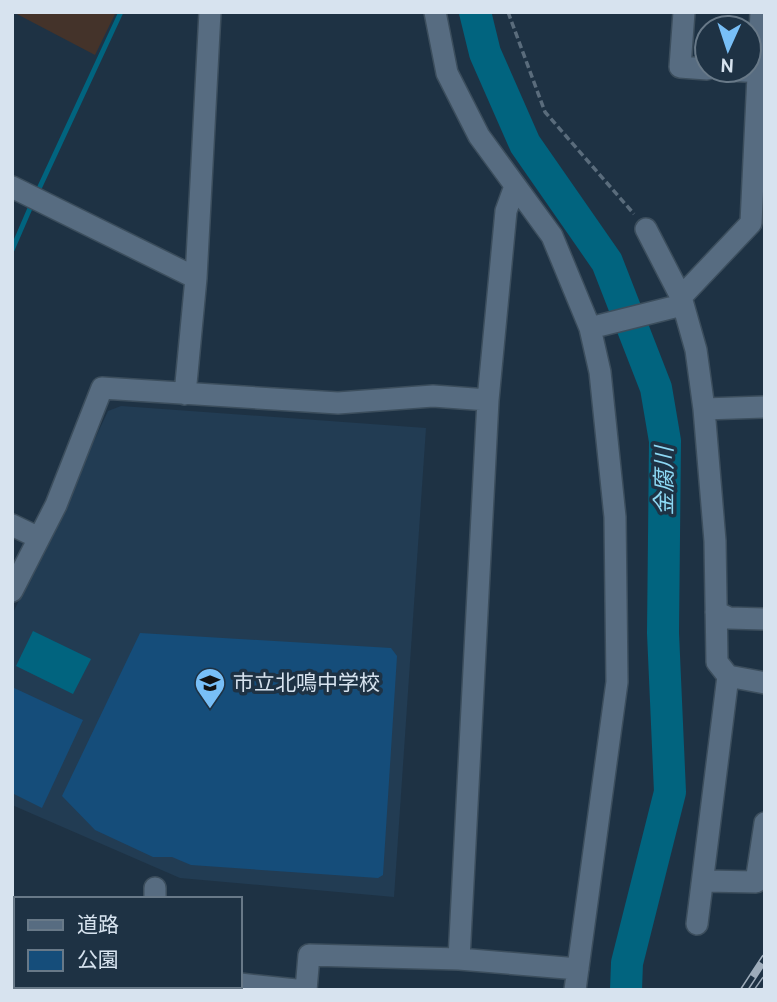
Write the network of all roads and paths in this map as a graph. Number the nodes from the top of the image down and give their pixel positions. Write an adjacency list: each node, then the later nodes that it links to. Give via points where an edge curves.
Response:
1 (210, 12): 11 (street)
2 (435, 12): 7 (street, via 447,73 478,136)
3 (508, 12): 10 (path, via 545,111)
4 (684, 12): 5 (street, via 680,67)
5 (693, 68)
6 (761, 84): 9 (street)
7 (515, 186): 13 (street, via 552,236); 15 (street, via 506,211)
8 (12, 187): 11 (street)
9 (758, 223): 12 (street)
10 (646, 229): 12 (street)
11 (196, 278): 14 (street)
12 (678, 303): 13 (street); 17 (street, via 696,350)
13 (590, 328): 29 (street, via 608,432 615,517 617,682)
14 (185, 394): 15 (street, via 338,403 433,396); 19 (street, via 102,388)
15 (488, 400): 28 (street)
16 (765, 407): 17 (street)
17 (704, 409): 21 (street)
18 (12, 525): 19 (street)
19 (39, 538): 20 (street)
20 (12, 591)
21 (716, 612): 22 (street, via 729,618); 23 (street, via 717,662)
22 (765, 619)
23 (728, 677): 24 (street); 26 (street)
24 (765, 682)
25 (765, 823): 26 (street, via 756,882)
26 (705, 881): 27 (street)
27 (697, 924)
28 (459, 959): 29 (street); 32 (street, via 309,955)
29 (576, 980)
30 (242, 984): 31 (street)
31 (296, 990)
32 (306, 990)

